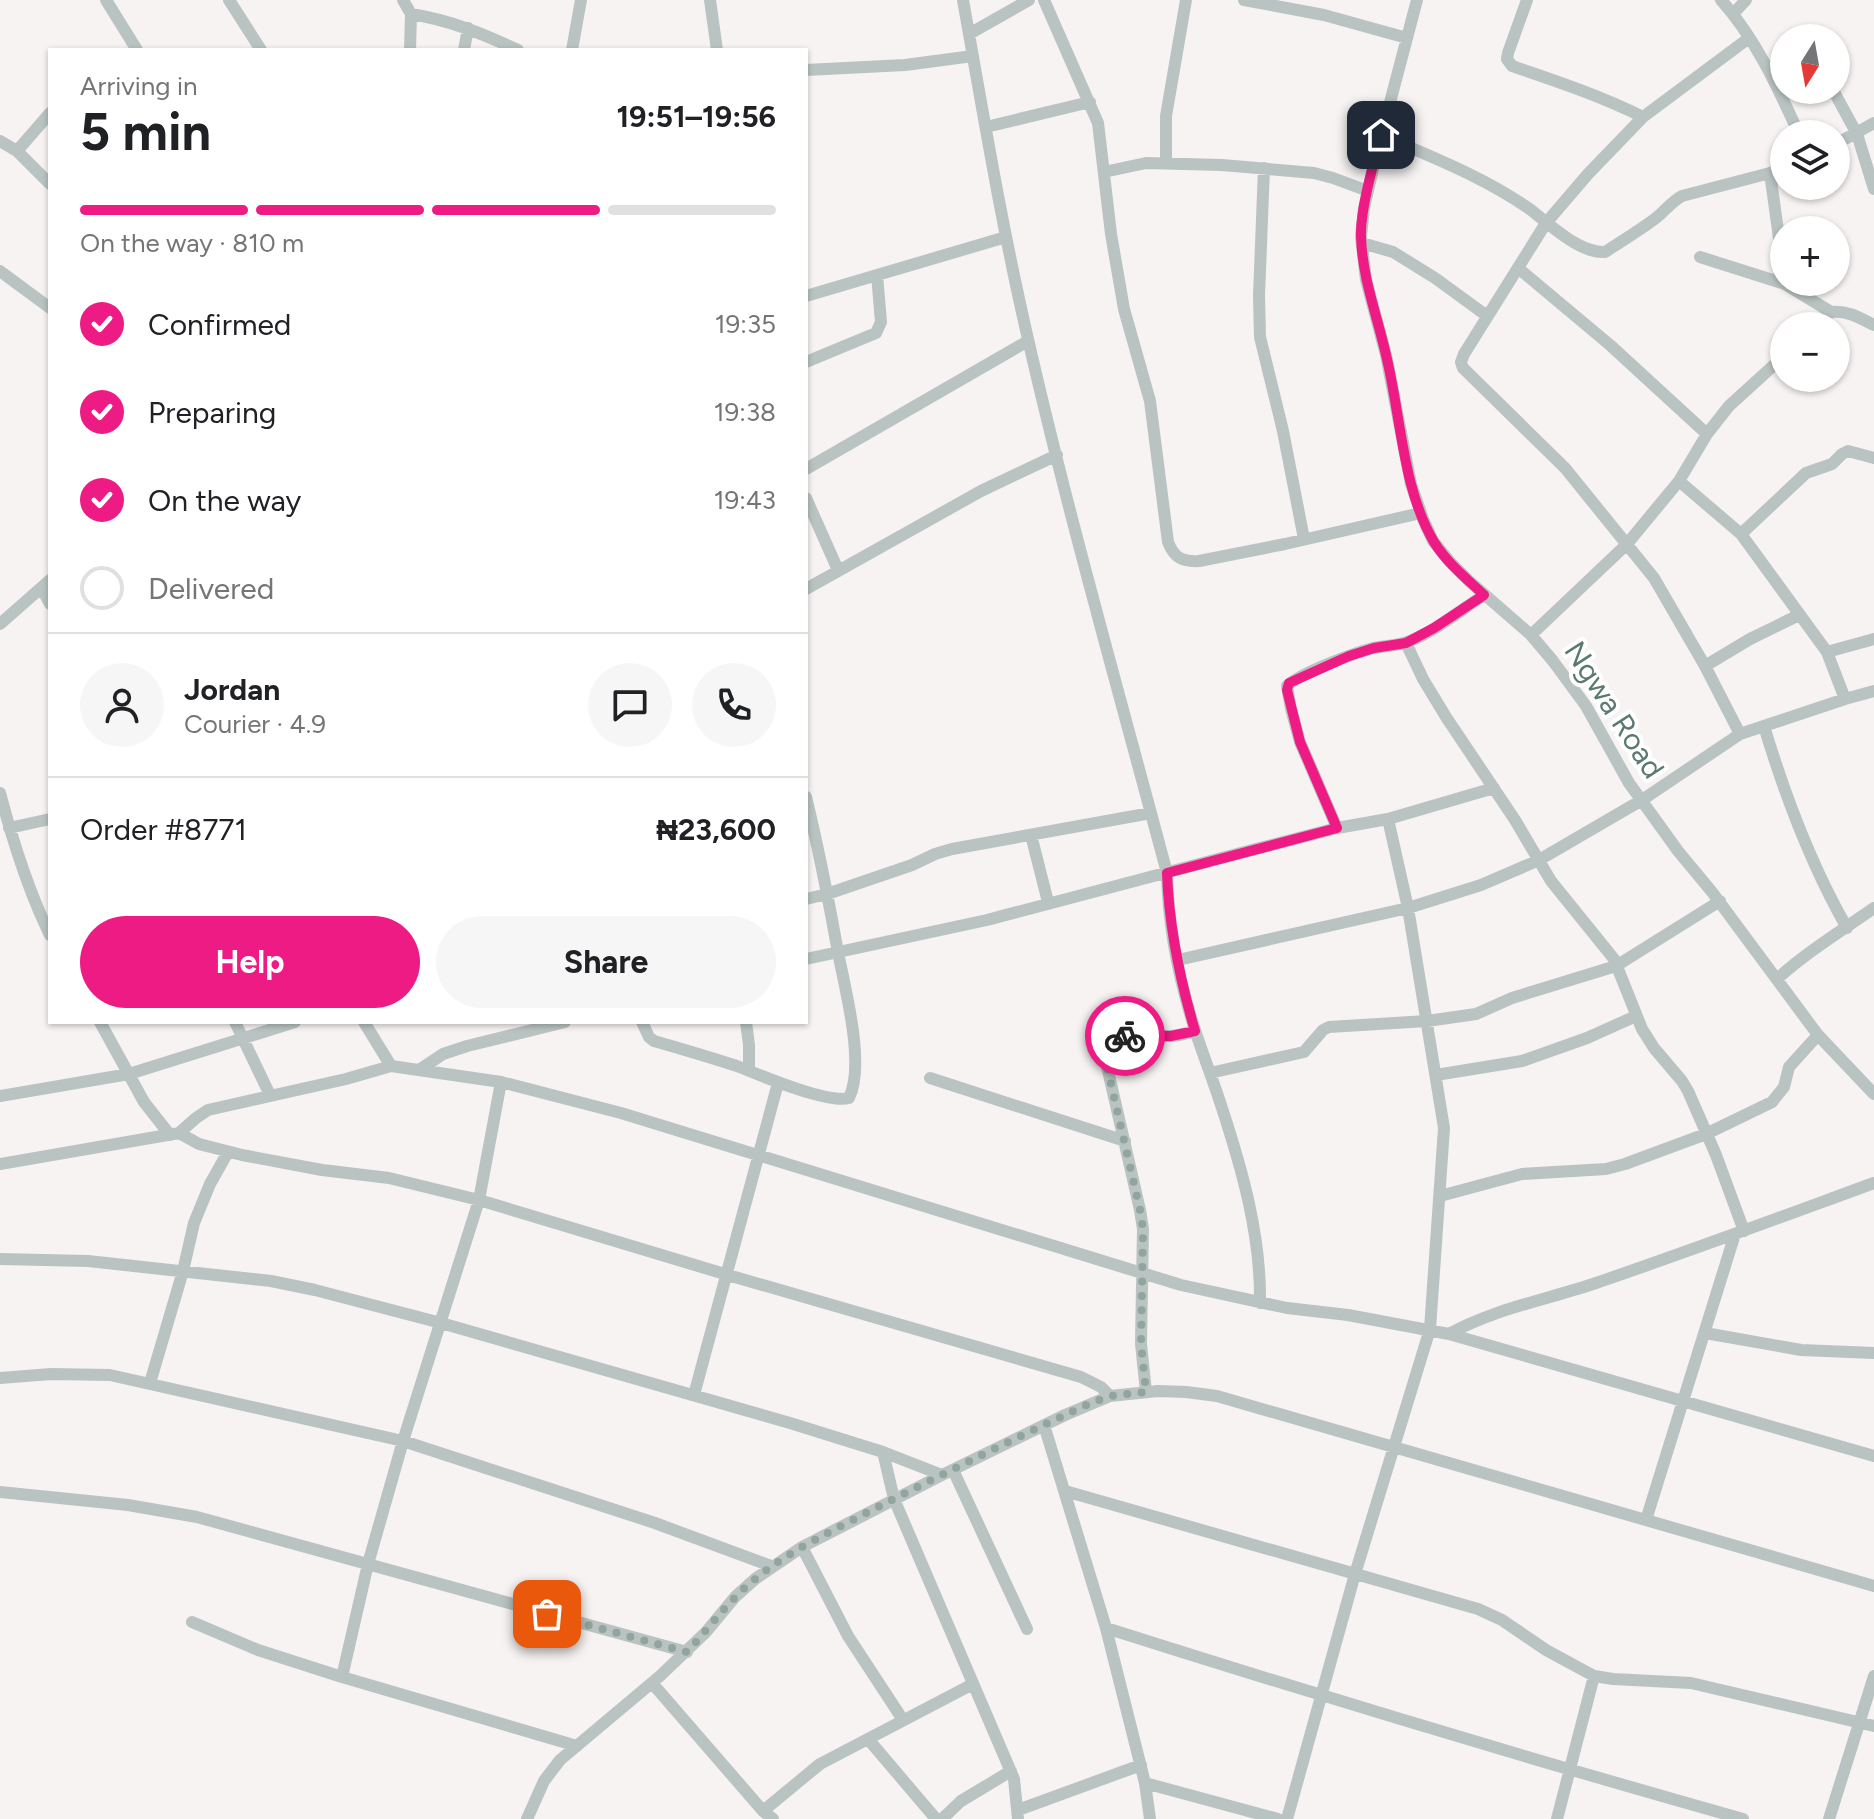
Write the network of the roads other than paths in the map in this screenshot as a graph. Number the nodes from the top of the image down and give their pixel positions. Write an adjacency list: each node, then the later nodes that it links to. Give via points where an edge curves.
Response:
1 (106, 0): 21 (street)
2 (229, 0): 22 (street)
3 (403, 0): 15 (street)
4 (581, 0): 26 (street)
5 (710, 0): 27 (street)
6 (963, 0): 18 (street)
7 (1029, 0): 18 (street)
8 (1044, 0): 30 (street)
9 (1186, 0): 42 (street, via 1166,116)
10 (1244, 0): 19 (street)
11 (1417, 0): 19 (street, Ngwa Road)
12 (1527, 0): 33 (street, via 1508,53 1512,66)
13 (1721, 0): 16 (street)
14 (1746, 0): 16 (street)
15 (411, 14): 17 (street); 23 (street)
16 (1733, 14): 20 (street)
17 (468, 28): 24 (street); 25 (street)
18 (969, 34): 28 (street)
19 (1407, 38): 38 (street, Ngwa Road)
20 (1749, 38): 33 (street); 34 (street)
21 (136, 48)
22 (260, 48)
23 (410, 48)
24 (464, 48)
25 (513, 48)
26 (572, 48)
27 (717, 48)
28 (973, 56): 29 (street); 36 (street)
29 (808, 70)
30 (1090, 102): 36 (street); 44 (street)
31 (1841, 104): 37 (street)
32 (48, 115): 41 (street)
33 (1643, 117): 49 (street)
34 (1792, 120)
35 (1874, 123): 37 (street)
36 (986, 127): 50 (street)
37 (1857, 134): 39 (street); 47 (street)
38 (1381, 135): 48 (street, Ngwa Road); 49 (street, via 1493,187)
39 (1850, 137)
40 (0, 141): 41 (street)
41 (17, 151): 46 (street)
42 (1166, 162): 43 (street); 44 (street)
43 (1264, 168): 48 (street, via 1314,173); 76 (street, via 1260,337)
44 (1104, 172): 76 (street, via 1124,309 1150,401 1170,549 1190,562)
45 (1770, 173): 49 (street, via 1682,196 1605,252 1593,252)
46 (48, 182)
47 (1874, 189)
48 (1368, 191): 51 (street, Ngwa Road)
49 (1546, 223): 53 (street)
50 (1006, 237): 55 (street); 65 (street)
51 (1362, 243): 62 (street, via 1393,252); 74 (street, Ngwa Road)
52 (1700, 257): 56 (street)
53 (1518, 268): 62 (street); 68 (street)
54 (0, 271): 59 (street)
55 (877, 275): 57 (street); 66 (street, via 881,322 876,333)
56 (1770, 276)
57 (808, 295)
58 (1808, 296): 60 (street)
59 (48, 307)
60 (1831, 312): 61 (street)
61 (1844, 312)
62 (1489, 313): 77 (street, via 1464,354 1463,368 1565,468)
63 (1850, 313): 64 (street)
64 (1874, 325)
65 (1028, 341): 69 (street); 71 (street)
66 (808, 361)
67 (1770, 369): 68 (street)
68 (1707, 434): 72 (street)
69 (1057, 455): 78 (street); 97 (street)
70 (1874, 458): 75 (street, via 1848,451 1832,464 1806,473)
71 (808, 468)
72 (1679, 481): 75 (street); 77 (street)
73 (808, 502): 78 (street)
74 (1421, 513): 76 (street); 81 (street, Ngwa Road, via 1442,553)
75 (1741, 534): 82 (street)
76 (1304, 539)
77 (1627, 544): 84 (street); 88 (street, via 1654,578)
78 (838, 570): 80 (street)
79 (46, 584): 83 (street)
80 (808, 588)
81 (1484, 595): 84 (street, Ngwa Road); 86 (street)
82 (1799, 615): 87 (street); 88 (street)
83 (0, 624)
84 (1531, 635): 95 (street, Ngwa Road, via 1586,706)
85 (1874, 639): 87 (street)
86 (1406, 643): 93 (street, via 1446,717); 101 (street, via 1349,656 1287,686 1300,742)
87 (1827, 652): 90 (street)
88 (1705, 666): 92 (street)
89 (1874, 691): 90 (street)
90 (1845, 699): 91 (street)
91 (1764, 726): 92 (street); 111 (street, via 1811,857)
92 (1740, 734): 95 (street)
93 (1494, 788): 99 (street); 103 (street)
94 (0, 793): 100 (street)
95 (1642, 800): 103 (street); 107 (street, Ngwa Road)
96 (808, 806): 105 (street)
97 (1151, 813): 102 (street); 104 (street)
98 (48, 819): 100 (street)
99 (1388, 819): 101 (street); 109 (street)
100 (9, 828): 112 (street)
101 (1337, 828): 104 (street)
102 (1031, 835): 105 (street, via 935,854); 108 (street)
103 (1539, 860): 109 (street); 116 (street)
104 (1167, 873): 108 (street); 115 (street)
105 (827, 894): 106 (street); 113 (street)
106 (808, 899)
107 (1720, 901): 116 (street); 117 (street, Ngwa Road)
108 (1048, 902): 113 (street)
109 (1408, 908): 115 (street); 119 (street)
110 (1874, 908): 111 (street)
111 (1847, 928): 117 (street)
112 (48, 931)
113 (838, 951): 114 (street); 138 (street, via 853,1035 851,1095 836,1099)
114 (808, 958)
115 (1178, 960): 127 (street)
116 (1616, 966): 118 (street); 119 (street, via 1476,1014)
117 (1777, 979): 128 (street, Ngwa Road)
118 (1636, 1016): 135 (street, via 1522,1061); 143 (street, via 1682,1081)
119 (1427, 1021): 133 (street, via 1329,1027 1304,1052); 135 (street)
120 (101, 1024): 134 (street)
121 (236, 1024): 129 (street)
122 (289, 1024): 129 (street)
123 (365, 1024): 130 (street)
124 (557, 1024): 131 (street, via 443,1054)
125 (643, 1024): 132 (street, via 654,1041)
126 (746, 1024): 132 (street)
127 (1195, 1031): 133 (street); 144 (street, via 1130,1035 1103,1049)
128 (1818, 1035): 139 (street, Ngwa Road); 143 (street, via 1789,1067 1784,1087 1772,1102)
129 (244, 1038): 134 (street); 140 (street)
130 (391, 1066): 131 (street); 140 (street)
131 (419, 1070): 137 (street)
132 (749, 1071): 138 (street)
133 (1210, 1073): 156 (street, via 1250,1206)
134 (129, 1074): 141 (street); 142 (street, via 144,1102)
135 (1436, 1075): 149 (street, via 1444,1128)
136 (930, 1078): 144 (street)
137 (501, 1082): 146 (street); 150 (street)
138 (778, 1083): 146 (street)
139 (1874, 1094)
140 (270, 1095): 142 (street, via 208,1110)
141 (0, 1096)
142 (175, 1134): 145 (street); 147 (street)
143 (1706, 1134): 149 (street, via 1606,1169 1522,1174); 151 (street)
144 (1125, 1141): 154 (street, via 1143,1229)
145 (228, 1152): 150 (street, via 389,1178); 153 (street, via 201,1202)
146 (758, 1155): 154 (street); 155 (street)
147 (0, 1164)
148 (1874, 1183): 151 (street)
149 (1440, 1196): 158 (street)
150 (479, 1200): 155 (street); 157 (street)
151 (1740, 1232): 159 (street); 160 (street, via 1484,1317)
152 (0, 1259): 153 (street)
153 (183, 1271): 157 (street, via 271,1281); 163 (street)
154 (1142, 1274): 156 (street); 164 (street)
155 (728, 1275): 165 (street); 166 (street, via 1081,1377)
156 (1260, 1303): 158 (street)
157 (441, 1323): 165 (street); 169 (street)
158 (1430, 1329): 160 (street); 170 (street)
159 (1705, 1333): 161 (street, via 1801,1350); 167 (street)
160 (1449, 1334): 167 (street)
161 (1874, 1353)
162 (0, 1378): 163 (street, via 110,1375)
163 (150, 1383): 169 (street)
164 (1146, 1392): 166 (street); 170 (street, via 1217,1396)
165 (694, 1395): 171 (street)
166 (1110, 1396): 168 (street)
167 (1684, 1400): 172 (street); 177 (street)
168 (1044, 1425): 173 (street); 174 (street)
169 (403, 1441): 179 (street); 180 (street)
170 (1395, 1447): 177 (street); 181 (street)
171 (883, 1452): 173 (street); 176 (street)
172 (1874, 1456)
173 (947, 1472): 176 (street); 185 (street)
174 (1065, 1491): 181 (street); 184 (street)
175 (0, 1492): 179 (street, via 197,1517)
176 (894, 1499): 178 (street); 191 (street)
177 (1646, 1520): 182 (street)
178 (802, 1547): 180 (street); 193 (street, via 848,1636)
179 (368, 1564): 186 (street); 189 (street)
180 (771, 1566): 186 (street, via 735,1597)
181 (1355, 1574): 187 (street, via 1490,1614); 192 (street)
182 (1874, 1586)
183 (192, 1622): 189 (street)
184 (1106, 1628): 192 (street); 197 (street)
185 (1027, 1629)
186 (687, 1652): 190 (street)
187 (1594, 1676): 194 (street, via 1691,1683); 198 (street)
188 (1874, 1676): 194 (street)
189 (342, 1677): 196 (street)
190 (652, 1683): 196 (street); 202 (street)
191 (973, 1684): 193 (street); 199 (street)
192 (1320, 1696): 198 (street); 208 (street)
193 (903, 1720): 195 (street)
194 (1868, 1724): 211 (street)
195 (868, 1739): 202 (street, via 820,1764); 204 (street)
196 (577, 1746): 203 (street, via 544,1781)
197 (1141, 1765): 200 (street); 201 (street)
198 (1570, 1770): 209 (street); 210 (street)
199 (1011, 1771): 201 (street); 205 (street)
200 (1145, 1783): 206 (street); 207 (street)
201 (1018, 1814)
202 (768, 1815)
203 (527, 1819)
204 (936, 1819)
205 (942, 1819)
206 (1150, 1819)
207 (1278, 1819)
208 (1287, 1819)
209 (1557, 1819)
210 (1743, 1819)
211 (1829, 1819)

